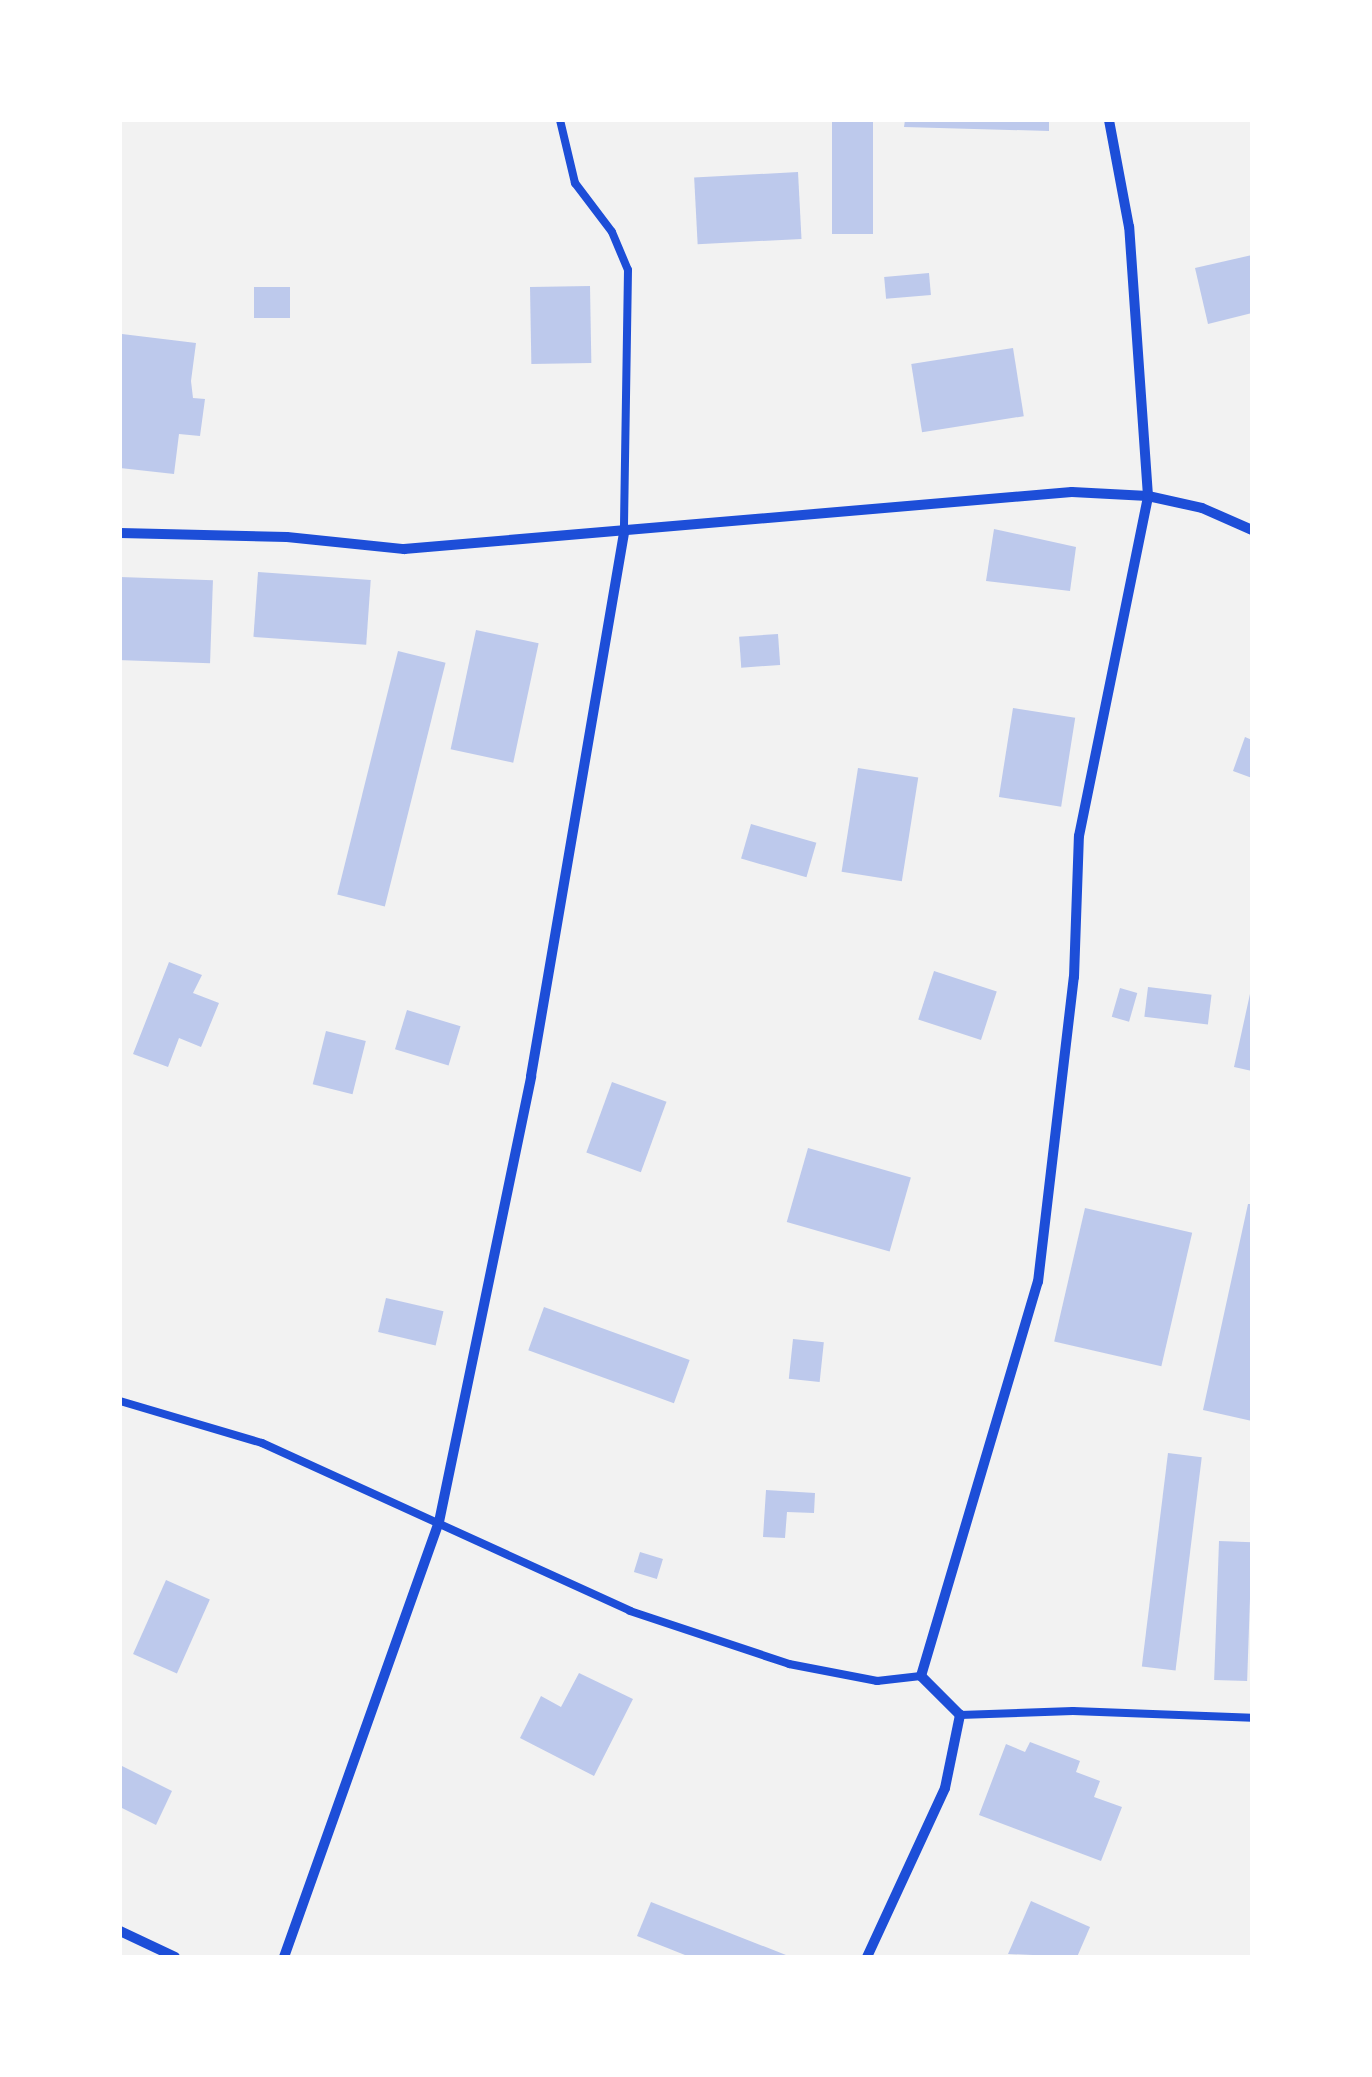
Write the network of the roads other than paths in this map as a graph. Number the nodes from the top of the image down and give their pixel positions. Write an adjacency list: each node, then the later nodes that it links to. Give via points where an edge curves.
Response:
1 (560, 120): 6 (lane, via 575,183 612,232 628,270)
2 (1108, 120): 3 (street, via 1129,227)
3 (1148, 496): 4 (street, via 1202,508); 6 (street, via 958,499); 9 (street, via 1079,836 1072,996 1038,1282)
4 (1252, 530)
5 (120, 533): 6 (street, via 287,537 404,549)
6 (624, 534): 8 (street, via 532,1076)
7 (120, 1400): 8 (lane, via 262,1443)
8 (438, 1522): 9 (lane, via 630,1611 789,1664 876,1681); 14 (street)
9 (922, 1676): 10 (street)
10 (960, 1716): 11 (lane, via 1074,1710); 15 (street, via 944,1788)
11 (1252, 1718)
12 (120, 1931): 13 (street)
13 (175, 1957)
14 (284, 1957)
15 (866, 1957)

